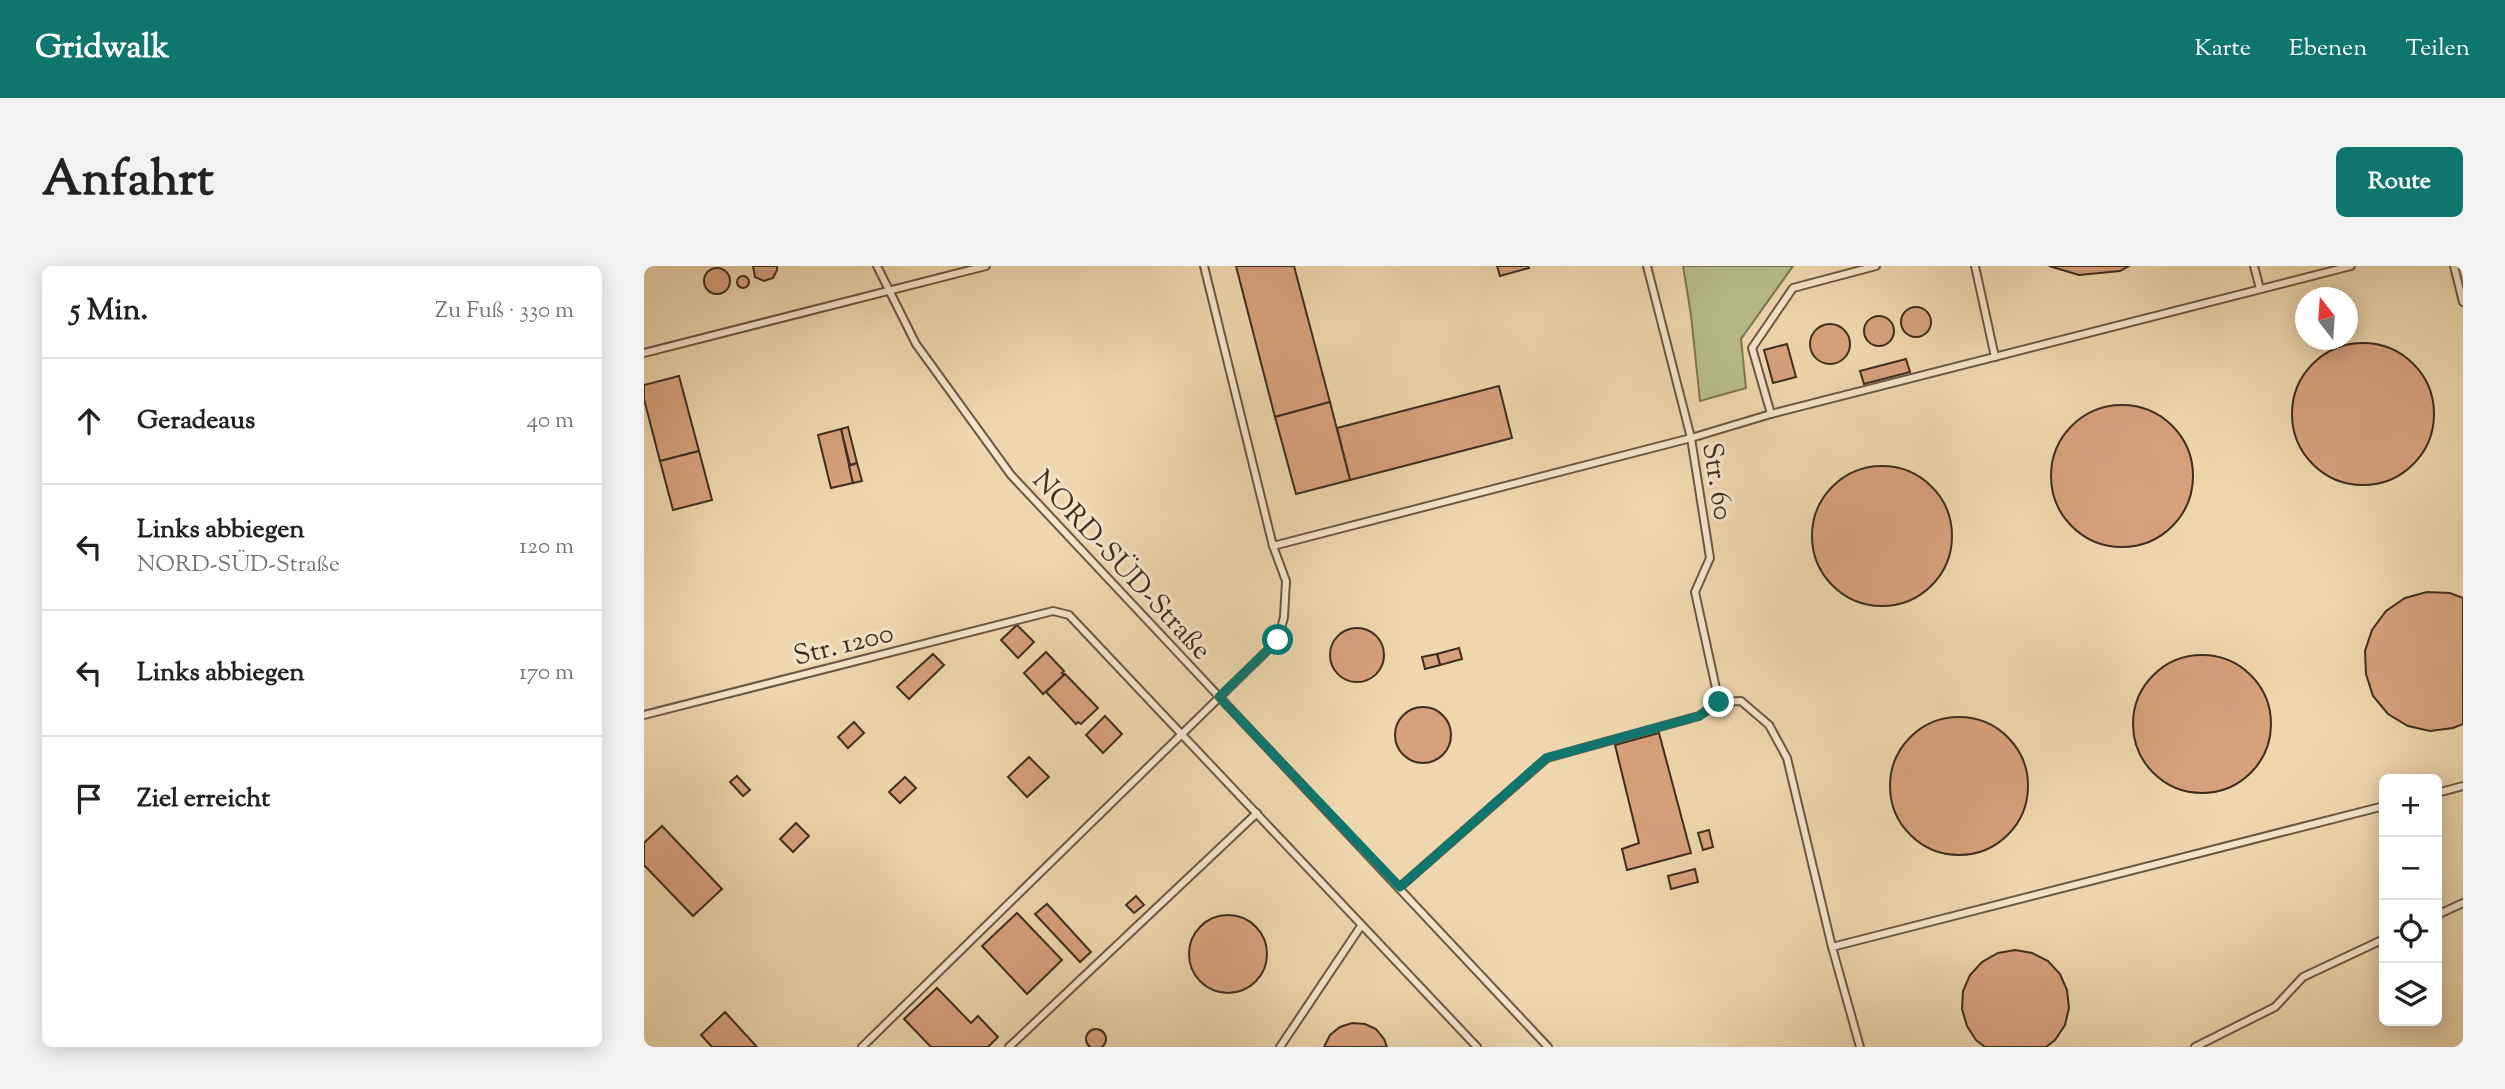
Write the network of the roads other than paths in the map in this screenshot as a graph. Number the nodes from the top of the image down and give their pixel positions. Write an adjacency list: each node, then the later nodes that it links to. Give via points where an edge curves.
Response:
1 (877, 266): 11 (lane, NORD-SÜD-Straße)
2 (986, 266): 11 (lane)
3 (1204, 266): 17 (lane)
4 (1647, 266): 16 (lane, Str. 60)
5 (1876, 266): 15 (lane, via 1793,288 1752,348)
6 (1975, 266): 14 (lane)
7 (2254, 266): 10 (lane)
8 (2351, 266): 10 (lane)
9 (2454, 266): 12 (lane)
10 (2260, 289): 14 (lane)
11 (887, 291): 13 (lane); 18 (lane, NORD-SÜD-Straße, via 928,363 1011,475)
12 (2463, 302)
13 (644, 353)
14 (1995, 357): 15 (lane)
15 (1771, 414): 16 (lane)
16 (1692, 438): 17 (lane); 19 (lane, Str. 60, via 1710,558 1695,592)
17 (1273, 546): 18 (lane, via 1286,581 1278,640)
18 (1219, 697): 21 (lane); 26 (lane, NORD-SÜD-Straße)
19 (1719, 702): 26 (lane, via 1699,716 1546,758); 31 (lane, via 1741,701 1769,725 1787,758)
20 (644, 715): 21 (lane, Str. 1200, via 1053,611 1069,615)
21 (1180, 733): 25 (lane); 32 (lane)
22 (2463, 786): 23 (lane)
23 (2442, 792)
24 (2379, 807): 31 (lane)
25 (1257, 813): 29 (lane); 33 (lane)
26 (1400, 887): 36 (lane, NORD-SÜD-Straße)
27 (2463, 903): 28 (lane)
28 (2442, 913)
29 (1361, 926): 34 (lane); 35 (lane)
30 (2379, 941): 38 (lane, via 2303,977 2275,1007)
31 (1832, 947): 37 (lane)
32 (862, 1047)
33 (1009, 1047)
34 (1280, 1047)
35 (1477, 1047)
36 (1548, 1047)
37 (1860, 1047)
38 (2196, 1047)

